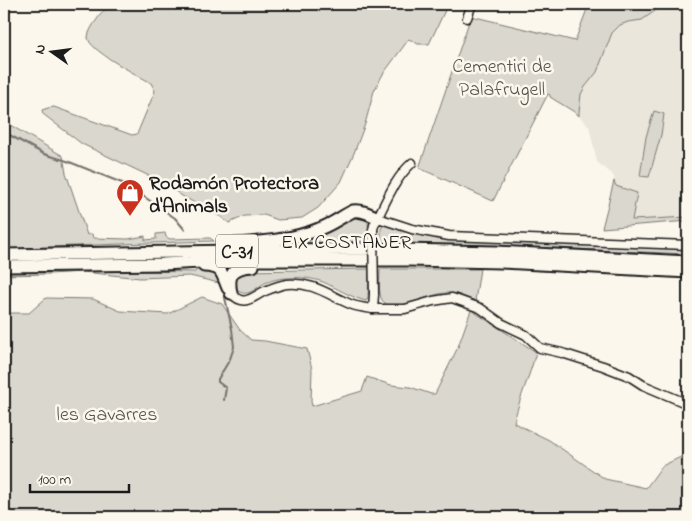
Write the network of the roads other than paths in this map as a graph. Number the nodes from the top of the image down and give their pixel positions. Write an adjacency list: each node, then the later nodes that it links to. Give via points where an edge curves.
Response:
1 (472, 4): 2 (street)
2 (467, 18)
3 (412, 163): 4 (street, via 394,186)
4 (378, 218): 5 (street, via 449,236); 6 (highway, via 353,211 320,229 289,238); 14 (street, bridge, via 373,230)
5 (688, 245)
6 (131, 253): 7 (highway, EIX COSTANER / C-31); 9 (highway, EIX COSTANER / C-31, via 356,249 505,252)
7 (4, 255)
8 (465, 262): 10 (highway, EIX COSTANER / C-31, via 238,260); 12 (highway, EIX COSTANER / C-31); 13 (highway, via 242,266 230,277)
9 (688, 262)
10 (163, 264): 11 (highway, EIX COSTANER / C-31); 13 (highway, via 217,268 222,271)
11 (4, 266)
12 (688, 272)
13 (231, 293): 14 (street, via 242,301 274,287 298,284 315,287 351,304)
14 (373, 309): 15 (street, via 404,309 452,298 480,308 526,335 540,348 603,366)
15 (688, 404)

